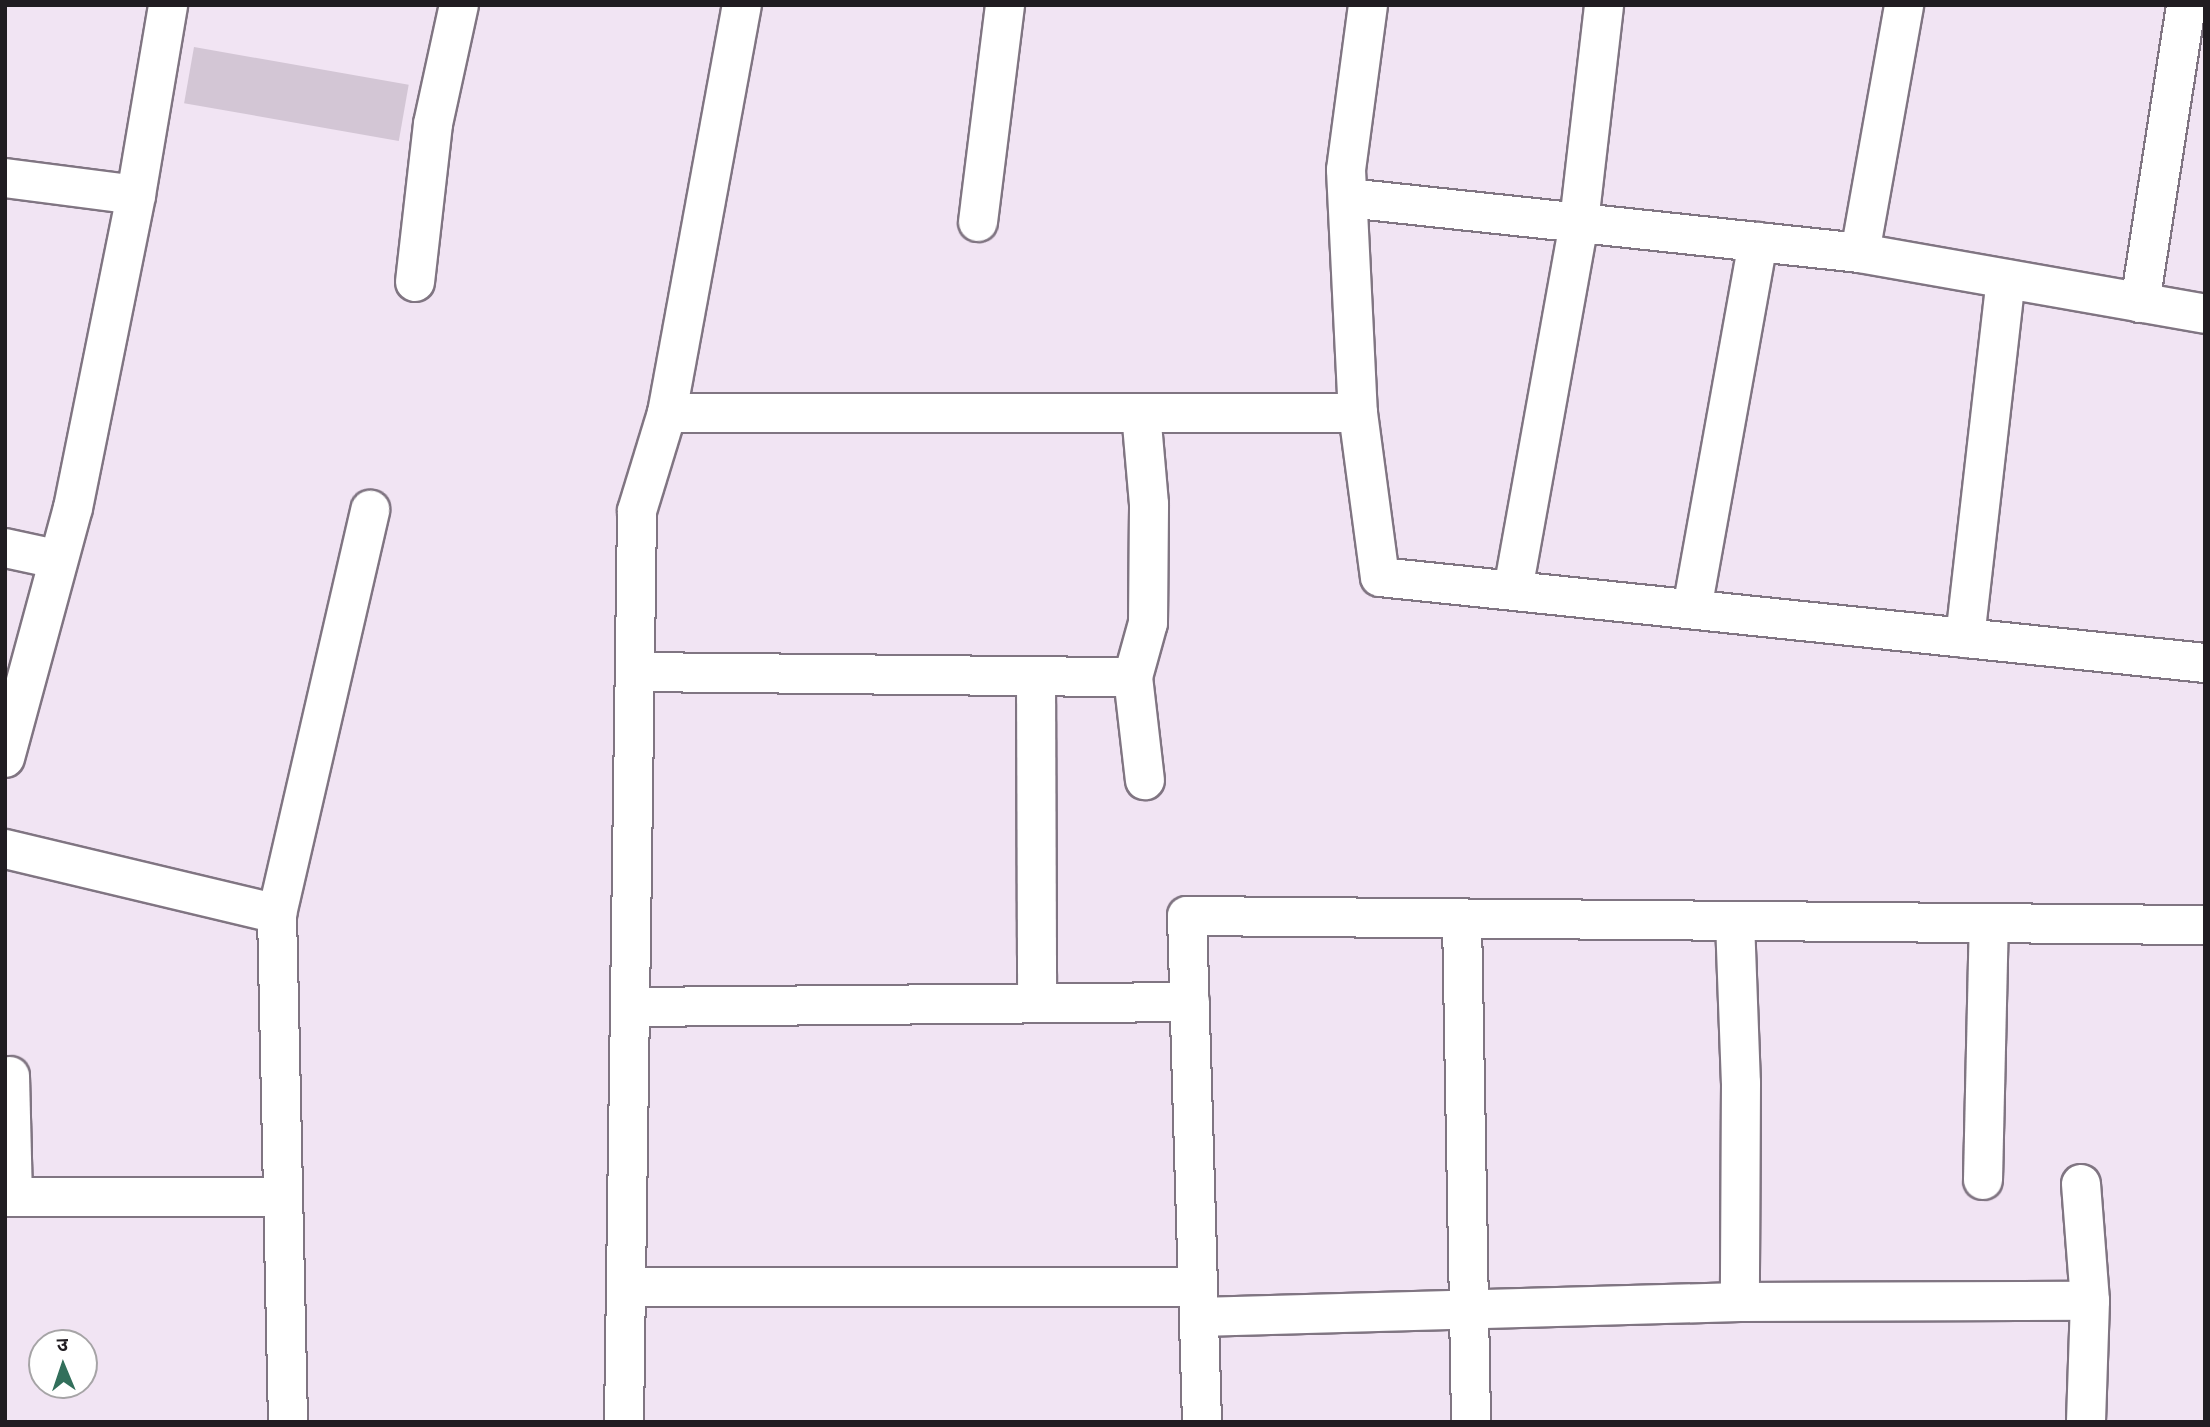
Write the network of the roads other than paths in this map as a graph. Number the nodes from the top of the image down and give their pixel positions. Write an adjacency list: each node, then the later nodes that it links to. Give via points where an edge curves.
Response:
1 (167, 5): 10 (street)
2 (459, 5): 17 (street, via 433,124)
3 (742, 5): 20 (street)
4 (1005, 5): 12 (street)
5 (1368, 5): 11 (street, via 1346,170)
6 (1604, 5): 13 (street)
7 (1904, 5): 15 (street)
8 (2186, 5): 18 (street)
9 (5, 178): 10 (street)
10 (136, 195): 25 (street, via 73,508)
11 (1348, 198): 13 (street); 22 (street)
12 (978, 222)
13 (1579, 222): 14 (street); 26 (street)
14 (1758, 242): 15 (street); 27 (street)
15 (1860, 253): 16 (street)
16 (2006, 279): 18 (street); 28 (street)
17 (415, 282)
18 (2140, 303): 19 (street)
19 (2205, 314)
20 (667, 412): 21 (street); 30 (street, via 637,511)
21 (1140, 413): 22 (street); 32 (street, via 1149,504 1148,623)
22 (1358, 413): 26 (street, via 1380,577)
23 (370, 510): 36 (street)
24 (5, 548): 25 (street)
25 (56, 559): 33 (street)
26 (1513, 590): 27 (street)
27 (1692, 609): 28 (street)
28 (1965, 638): 29 (street)
29 (2205, 663)
30 (635, 671): 31 (street); 43 (street)
31 (1036, 676): 32 (street); 42 (street)
32 (1133, 677): 34 (street)
33 (5, 758)
34 (1145, 780)
35 (5, 849): 36 (street)
36 (277, 914): 48 (street)
37 (1462, 919): 38 (street); 41 (street, via 1187,916); 53 (street)
38 (1735, 921): 39 (street); 52 (street, via 1741,1083)
39 (1989, 923): 40 (street); 45 (street)
40 (2205, 925)
41 (1190, 1002): 42 (street); 51 (street)
42 (1037, 1003): 43 (street)
43 (630, 1007): 49 (street)
44 (10, 1076): 47 (street)
45 (1983, 1180)
46 (2081, 1184): 50 (street)
47 (9, 1197): 48 (street)
48 (283, 1197): 54 (street)
49 (626, 1287): 51 (street); 55 (street)
50 (2090, 1301): 52 (street); 58 (street)
51 (1198, 1302): 53 (street); 56 (street)
52 (1740, 1302): 53 (street)
53 (1469, 1308): 57 (street)
54 (288, 1422)
55 (624, 1422)
56 (1202, 1422)
57 (1471, 1422)
58 (2086, 1422)

